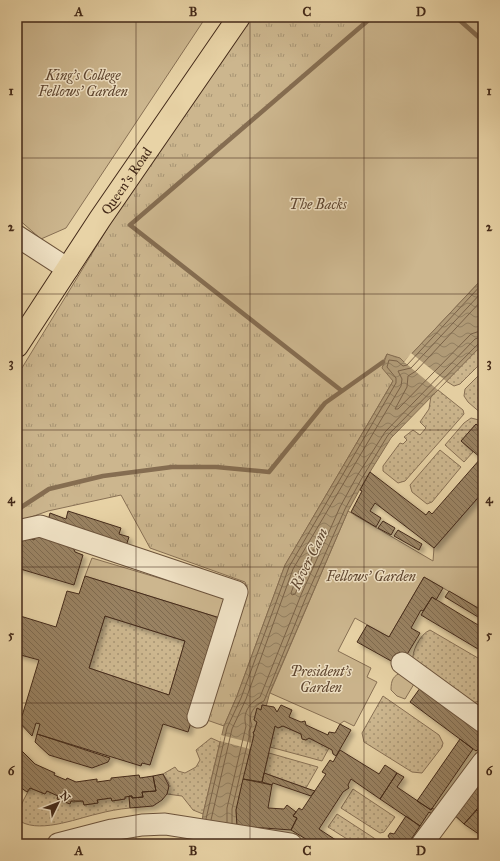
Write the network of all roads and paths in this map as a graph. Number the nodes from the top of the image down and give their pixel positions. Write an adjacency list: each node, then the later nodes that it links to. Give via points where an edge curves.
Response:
1 (238, 17): 3 (main road, Queen's Road)
2 (17, 236): 3 (street)
3 (68, 269): 4 (main road, Queen's Road)
4 (17, 346)
5 (24, 533): 7 (street, via 40,526 237,592)
6 (402, 663): 8 (street)
7 (198, 716)
8 (483, 722)
9 (483, 762): 12 (street, via 442,831)
10 (58, 844): 11 (street, via 112,830 165,824)
11 (291, 844)
12 (422, 844)

